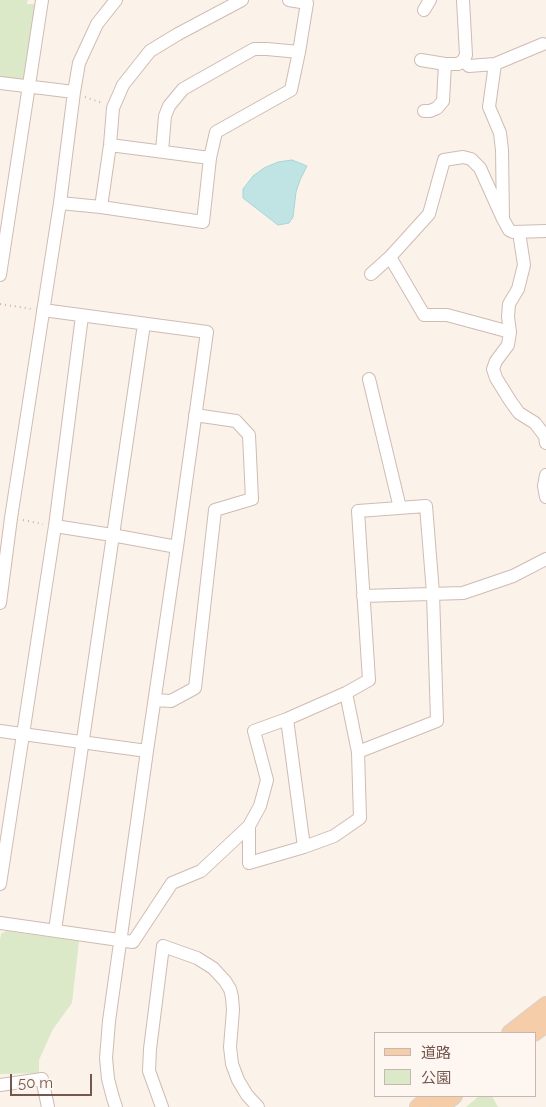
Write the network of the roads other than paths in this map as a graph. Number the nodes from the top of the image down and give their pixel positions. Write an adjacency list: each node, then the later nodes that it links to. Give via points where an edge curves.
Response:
1 (42, 0): 13 (street)
2 (116, 0): 14 (street, via 97,24 79,63)
3 (242, 0): 16 (street, via 150,51 123,85 113,108)
4 (289, 0): 7 (street, via 307,3)
5 (463, 0): 9 (street, via 466,55)
6 (545, 42): 11 (street)
7 (299, 52): 17 (street, via 254,49 183,89 165,116); 18 (street, via 291,90 216,132)
8 (421, 60): 10 (street)
9 (463, 62): 10 (street); 11 (street, via 469,66)
10 (445, 64): 15 (street, via 443,101 437,108)
11 (495, 64): 21 (street, via 489,107 500,133)
12 (0, 83): 13 (street)
13 (29, 86): 14 (street); 26 (street)
14 (74, 92): 19 (street)
15 (424, 111)
16 (110, 144): 17 (street); 20 (street)
17 (162, 151): 18 (street)
18 (210, 158): 20 (street, via 203,222)
19 (60, 203): 20 (street); 27 (street)
20 (101, 207)
21 (503, 219): 23 (street, via 509,230); 24 (street, via 480,168 471,159 463,157 444,160 429,214)
22 (546, 231): 23 (street)
23 (519, 232): 30 (street, via 524,265 518,289 509,304)
24 (390, 257): 25 (street); 30 (street, via 424,315 447,315)
25 (371, 274)
26 (0, 275)
27 (43, 310): 28 (street); 37 (street)
28 (82, 316): 29 (street); 38 (street)
29 (144, 324): 32 (street, via 207,332); 39 (street)
30 (510, 332): 33 (street, via 508,346 493,369 511,402 535,423)
31 (369, 379): 36 (street)
32 (195, 415): 40 (street); 46 (street, via 236,421 249,435 252,499 215,510 194,688 171,701)
33 (546, 443)
34 (546, 475): 35 (street)
35 (546, 496)
36 (400, 508): 42 (street, via 426,506); 43 (street, via 358,511)
37 (6, 518): 44 (street)
38 (55, 526): 39 (street); 49 (street)
39 (112, 535): 40 (street); 50 (street)
40 (177, 547): 46 (street)
41 (546, 559): 42 (street, via 512,576 463,592)
42 (433, 594): 43 (street); 52 (street, via 437,721)
43 (363, 596): 45 (street, via 369,680)
44 (0, 603)
45 (346, 693): 47 (street); 52 (street)
46 (154, 700): 51 (street)
47 (287, 719): 53 (street, via 254,731 267,780 260,806); 54 (street)
48 (0, 731): 49 (street)
49 (23, 734): 50 (street); 55 (street)
50 (83, 742): 51 (street); 57 (street)
51 (147, 751): 58 (street)
52 (358, 752): 54 (street, via 360,818 334,836)
53 (249, 826): 54 (street, via 249,863); 58 (street, via 200,872 172,884 133,942)
54 (304, 847)
55 (0, 884)
56 (0, 922): 57 (street)
57 (55, 930): 58 (street)
58 (121, 941): 67 (street, via 106,1058)
59 (546, 1005): 61 (main road)
60 (546, 1024): 62 (main road)
61 (511, 1032)
62 (535, 1032)
63 (0, 1085): 66 (street, via 42,1079)
64 (431, 1097): 70 (main road)
65 (453, 1097): 71 (main road)
66 (48, 1107)
67 (116, 1107)
68 (162, 1107): 69 (street, via 149,1064 163,946 197,958 213,968 230,989 232,1064 247,1096)
69 (258, 1107)
70 (418, 1107)
71 (440, 1107)

